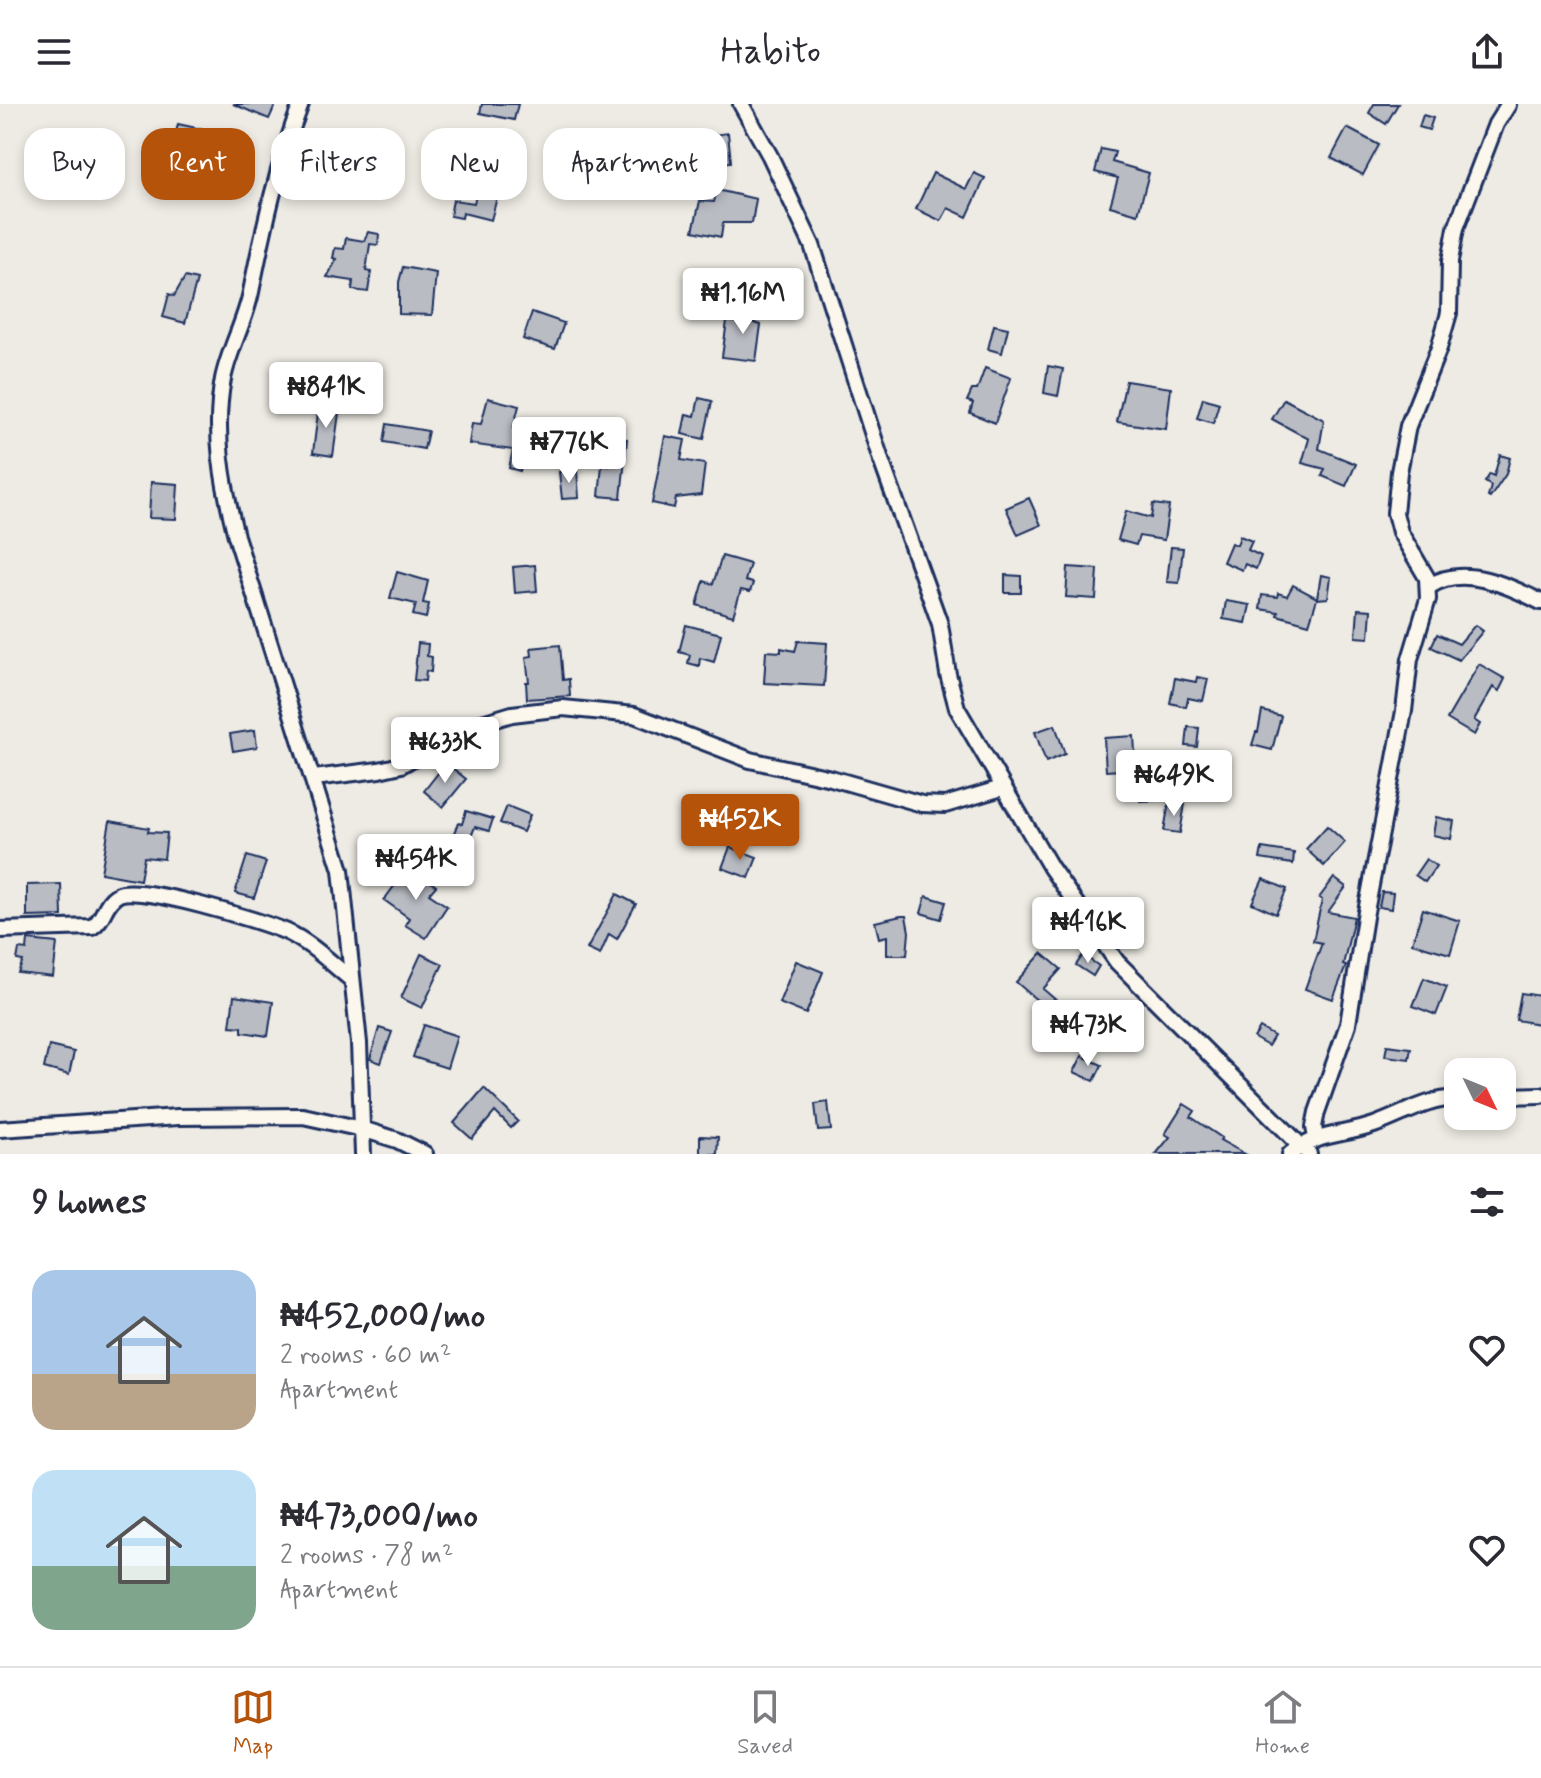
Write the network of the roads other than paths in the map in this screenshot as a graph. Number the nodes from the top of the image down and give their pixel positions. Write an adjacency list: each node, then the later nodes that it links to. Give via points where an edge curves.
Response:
1 (301, 104): 8 (street, via 273,187 250,297 223,379 219,450 236,536)
2 (741, 104): 9 (street, via 812,245 940,624 957,708)
3 (1496, 104): 5 (street)
4 (1508, 104): 5 (street)
5 (1496, 124): 6 (street, via 1456,228 1449,313 1408,426 1399,472 1395,513 1400,532)
6 (1430, 586): 7 (street, via 1451,576 1483,579); 17 (street, via 1410,659 1348,1024 1317,1112)
7 (1541, 602)
8 (314, 778): 9 (street, via 401,765 482,723 563,708 634,715 750,760 922,804 945,805); 11 (street, via 341,870)
9 (1002, 788): 18 (street, via 1117,962)
10 (0, 930): 11 (street, via 92,927 121,893 146,894 290,933)
11 (352, 980): 16 (street)
12 (1541, 1095): 13 (street)
13 (1516, 1096)
14 (1444, 1100): 17 (street, via 1372,1126)
15 (0, 1129): 16 (street, via 178,1117 303,1116)
16 (362, 1129): 19 (street); 20 (street)
17 (1316, 1138): 18 (street)
18 (1300, 1151)
19 (363, 1154)
20 (425, 1154)

